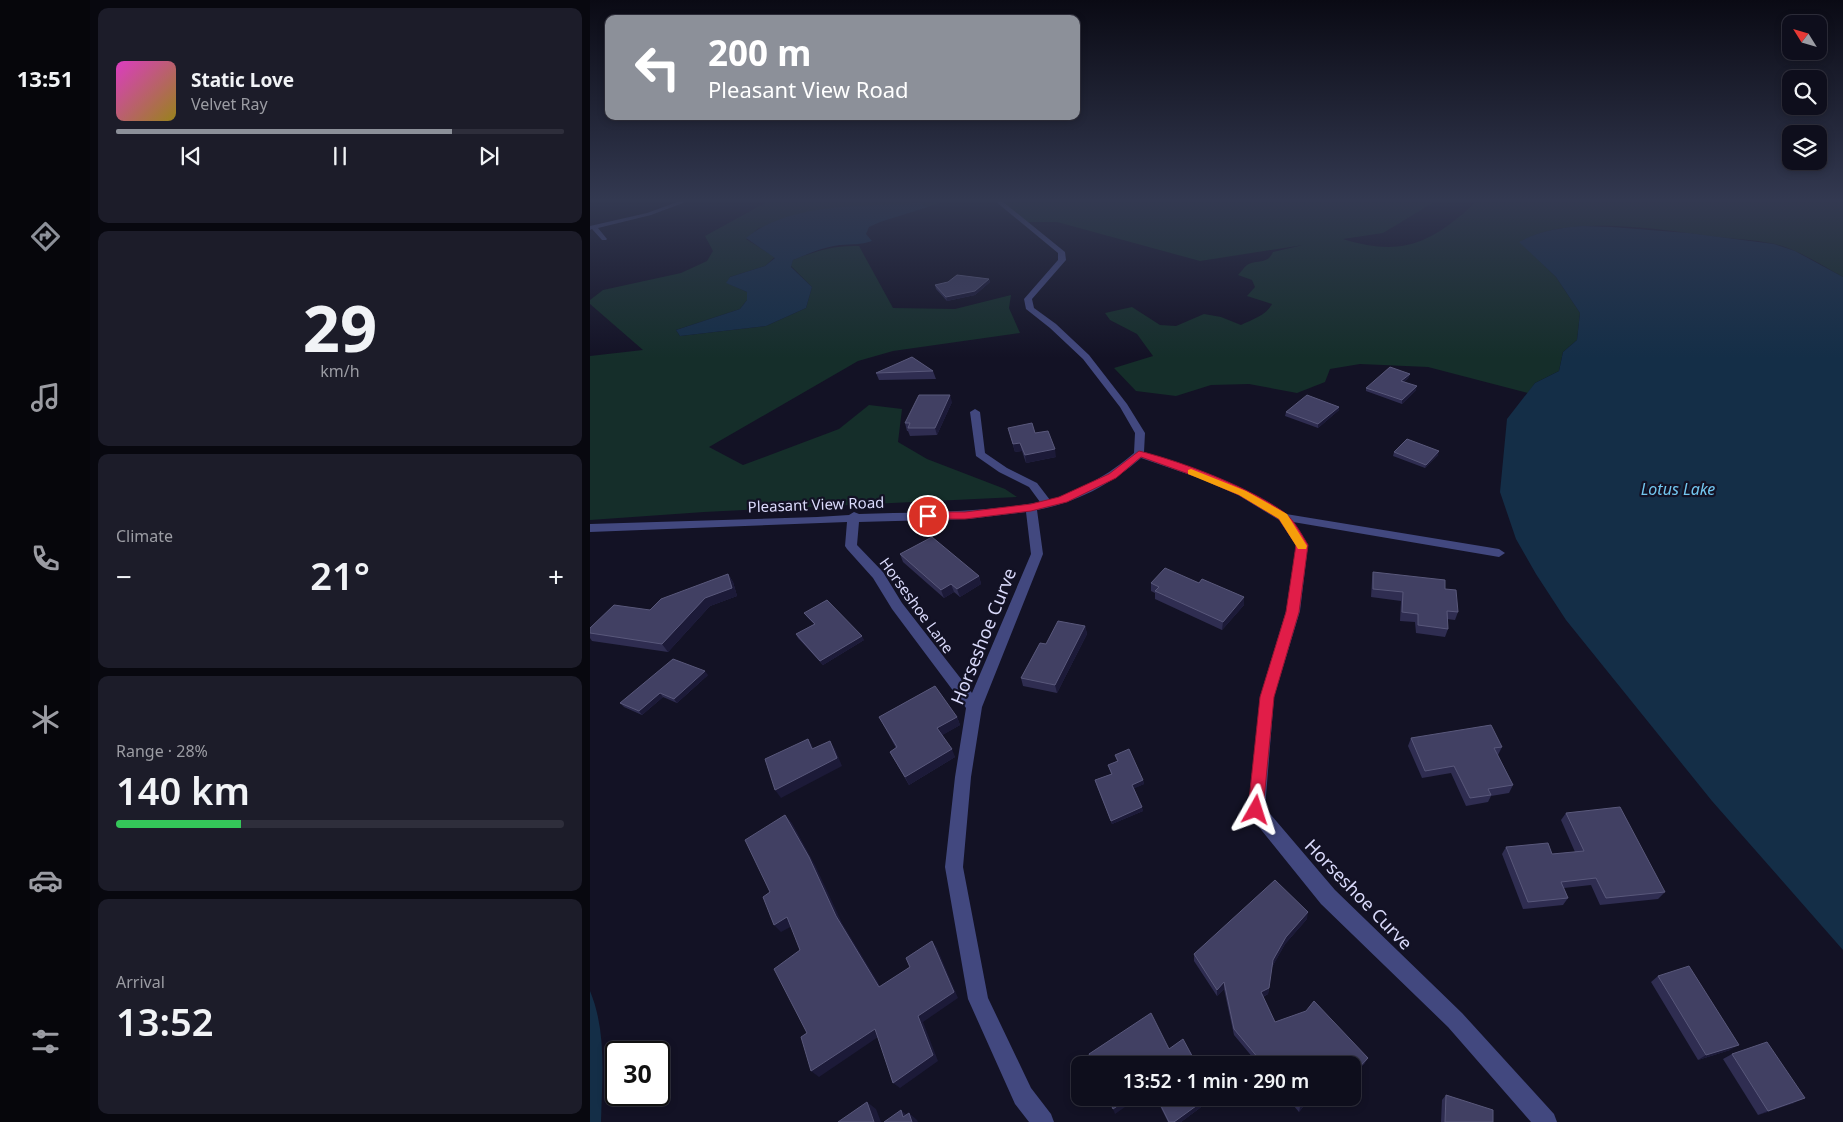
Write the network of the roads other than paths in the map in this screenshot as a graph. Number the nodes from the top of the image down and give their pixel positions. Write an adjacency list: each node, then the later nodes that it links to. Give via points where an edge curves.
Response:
1 (1061, 253): 3 (street, via 1062,260 1028,299 1030,309 1086,358 1124,406 1140,433)
2 (976, 412): 4 (street, via 980,454 1033,485)
3 (1139, 454): 4 (street, Pleasant View Road, via 1113,476 1083,492); 6 (street, Horseshoe Curve, via 1204,476)
4 (1039, 506): 5 (street, Pleasant View Road, via 965,515); 9 (street, Horseshoe Curve, via 1038,554)
5 (854, 516): 7 (street, Pleasant View Road); 9 (street, Horseshoe Lane, via 851,546 878,575 897,606)
6 (1283, 517): 8 (street); 11 (street, Horseshoe Curve, via 1302,545 1292,612 1267,697 1256,810 1328,897 1455,1020)
7 (590, 528)
8 (1499, 552)
9 (974, 707): 10 (street, Horseshoe Curve, via 954,866 978,999 1023,1096)
10 (1043, 1122)
11 (1546, 1122)

